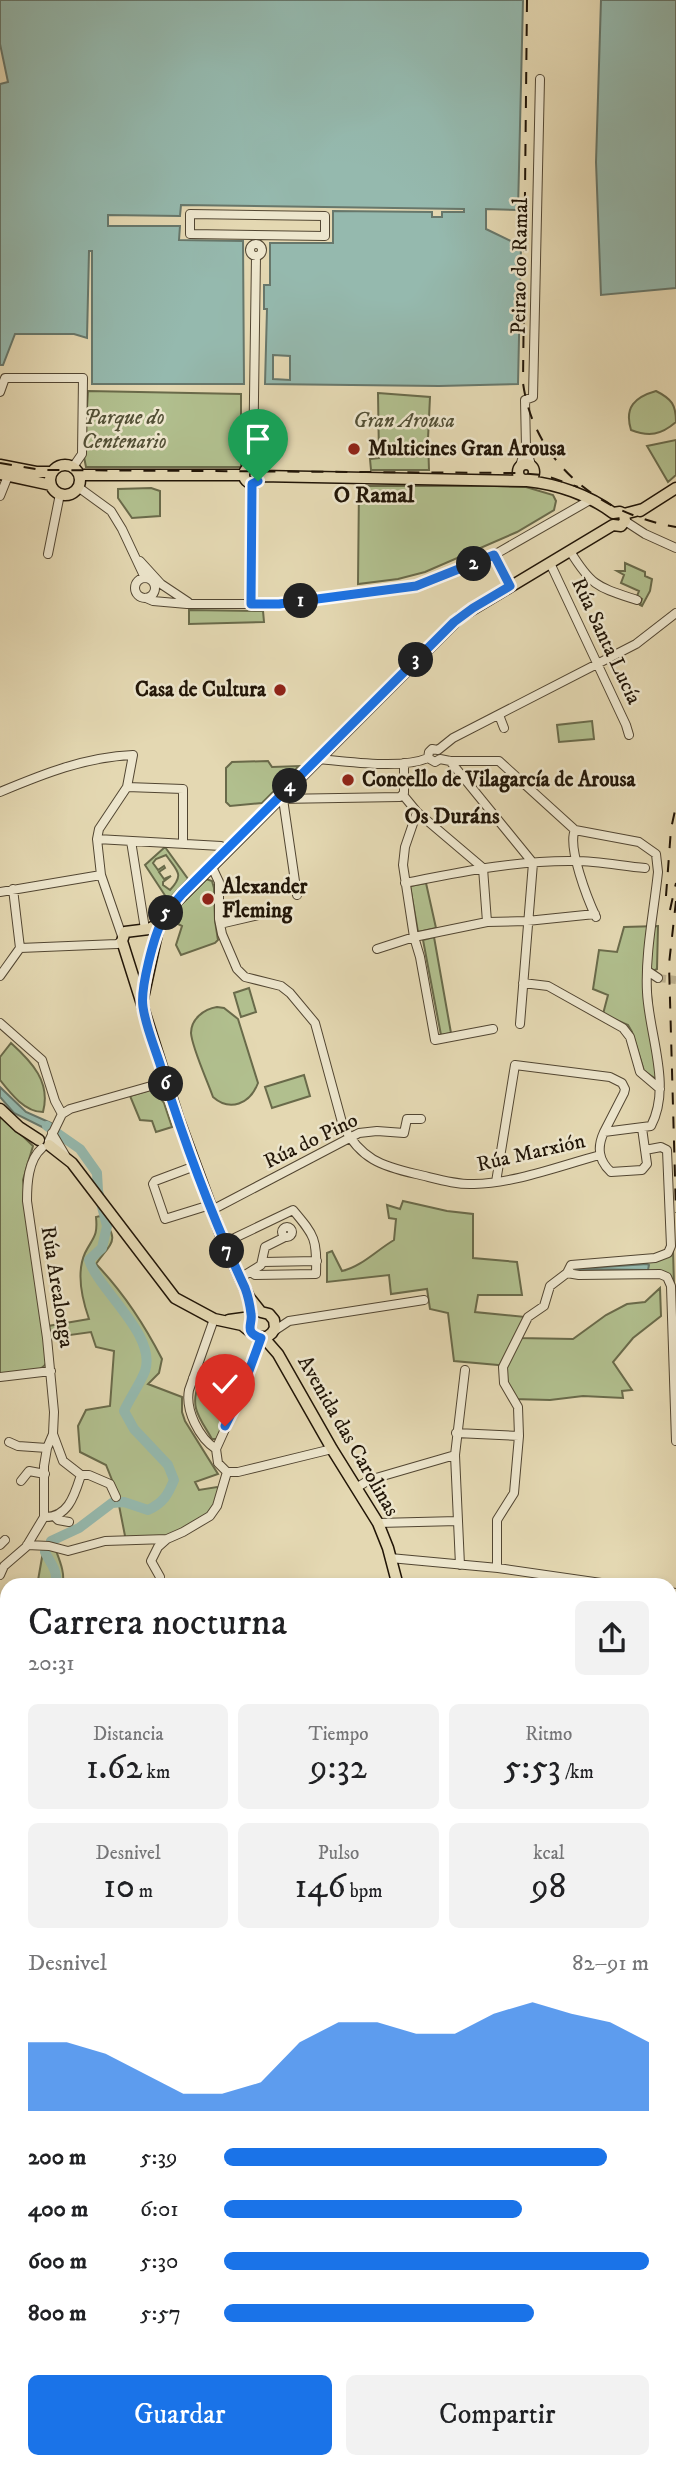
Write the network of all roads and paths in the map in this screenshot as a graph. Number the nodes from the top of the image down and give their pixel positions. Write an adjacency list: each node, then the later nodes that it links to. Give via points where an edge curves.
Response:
1 (540, 79): 12 (street, Peirao do Ramal, via 536,349 533,397 525,400)
2 (251, 215): 3 (street); 4 (street); 4 (street, via 190,214 190,234)
3 (262, 215): 5 (street); 5 (street, via 325,216 325,236)
4 (251, 234): 5 (street); 6 (street)
5 (261, 235): 7 (street)
6 (251, 247): 7 (street); 8 (street)
7 (261, 247): 8 (street)
8 (256, 256): 14 (street)
9 (0, 392): 15 (street, via 5,378 83,378 82,454)
10 (0, 466): 11 (main road)
11 (52, 472): 15 (main road, via 61,465); 16 (main road)
12 (526, 472): 14 (main road, via 508,480); 20 (main road)
13 (4, 475): 16 (main road); 19 (street)
14 (252, 476): 15 (main road); 32 (street)
15 (76, 477): 18 (main road, via 70,494); 27 (street, via 111,511)
16 (51, 485): 18 (main road)
17 (676, 488): 21 (main road, via 634,517)
18 (60, 494): 24 (street)
19 (0, 496)
20 (590, 500): 21 (main road); 25 (street)
21 (619, 520): 22 (street); 23 (main road)
22 (676, 548)
23 (570, 551): 26 (main road); 30 (street, via 596,584)
24 (48, 554)
25 (494, 555): 28 (street); 32 (street, via 408,588)
26 (550, 563): 28 (main road); 34 (street, Rúa Santa Lucía)
27 (148, 577): 29 (street, via 154,591); 29 (street, via 135,587 138,596); 31 (street)
28 (510, 586): 39 (main road, via 460,617)
29 (146, 598): 31 (street)
30 (637, 600)
31 (183, 602): 32 (street)
32 (251, 604)
33 (676, 612): 34 (street, via 642,640)
34 (598, 664): 35 (street); 37 (street, Rúa Santa Lucía)
35 (499, 715): 36 (street); 38 (street, via 446,742)
36 (504, 728)
37 (629, 735)
38 (439, 754): 40 (street); 41 (street, via 433,762 428,758)
39 (317, 759): 41 (street); 45 (main road)
40 (450, 761): 47 (street, via 499,761); 53 (street)
41 (404, 763): 44 (street)
42 (127, 787): 43 (street, via 133,755 71,765); 48 (street); 50 (street, via 183,789)
43 (0, 792)
44 (403, 795): 45 (street); 46 (street)
45 (280, 799): 51 (main road); 61 (street)
46 (417, 812): 55 (street); 58 (street, via 404,847)
47 (575, 830): 52 (street); 75 (street, via 639,842 656,855)
48 (97, 839): 49 (street); 57 (street)
49 (131, 841): 50 (street); 67 (street)
50 (183, 843): 51 (street)
51 (223, 848): 54 (main road)
52 (576, 861): 53 (street); 56 (street); 63 (street, via 596,916)
53 (533, 863): 55 (street); 63 (street)
54 (211, 865): 65 (main road); 66 (street, Rúa Marxión, via 219,882)
55 (483, 868): 58 (street); 64 (street)
56 (645, 868)
57 (101, 874): 59 (street); 69 (street)
58 (405, 883): 68 (street)
59 (13, 889): 60 (street); 70 (street)
60 (0, 891)
61 (297, 895)
62 (259, 915): 66 (street)
63 (527, 921): 64 (street); 78 (street)
64 (487, 922): 68 (street)
65 (160, 923): 67 (main road); 72 (main road)
66 (220, 924): 90 (street, Rúa Marxión, via 237,969 245,977 281,986 314,1023)
67 (146, 929): 69 (main road, via 128,932); 72 (street, via 154,934)
68 (414, 937): 71 (street); 82 (street, via 435,1040)
69 (122, 938): 70 (street, via 117,944); 74 (main road)
70 (20, 948): 76 (street)
71 (377, 949)
72 (152, 951): 73 (main road)
73 (149, 965): 74 (street, via 141,979); 79 (main road)
74 (132, 970): 79 (main road)
75 (649, 972): 77 (street); 83 (street, via 647,992)
76 (0, 976)
77 (658, 978)
78 (523, 983): 81 (street); 83 (street, via 548,986 623,1028 640,1072)
79 (142, 1004): 84 (main road)
80 (0, 1023): 86 (street, via 42,1060)
81 (520, 1024)
82 (493, 1029)
83 (660, 1089): 88 (street, via 655,1119)
84 (170, 1093): 86 (street, via 151,1086); 94 (main road)
85 (0, 1109): 91 (main road)
86 (62, 1114): 91 (street, Rúa Arealonga)
87 (421, 1119): 90 (street, Rúa do Pino, via 407,1119 404,1133 366,1131)
88 (642, 1128): 89 (street); 92 (street)
89 (604, 1132): 93 (street); 95 (street, via 624,1093 622,1083 610,1077 515,1065)
90 (349, 1138): 95 (street, Rúa Marxión, via 388,1168 472,1184); 96 (street, Rúa do Pino)
91 (46, 1141): 107 (main road, via 88,1183 171,1294); 112 (street, Rúa Arealonga, via 34,1158 27,1201)
92 (645, 1150): 93 (street, via 647,1164 642,1170 611,1172); 102 (street, via 667,1150 668,1254 571,1265)
93 (600, 1155): 95 (street, Rúa Marxión)
94 (195, 1166): 96 (main road); 96 (street, Rúa do Pino, via 153,1184 165,1219)
95 (496, 1182)
96 (211, 1208): 98 (main road)
97 (281, 1216): 98 (street); 99 (street, via 293,1210 312,1233); 100 (street, via 292,1233 265,1247)
98 (224, 1243): 103 (main road)
99 (317, 1261): 100 (street); 101 (street, via 316,1274)
100 (262, 1262): 101 (street)
101 (251, 1272): 103 (street)
102 (567, 1273): 117 (street, via 550,1286 544,1306 528,1317 503,1367 504,1383 518,1407); 118 (street, via 660,1274 667,1278 671,1286)
103 (240, 1278): 104 (main road)
104 (249, 1300): 106 (main road); 106 (main road)
105 (424, 1300): 109 (street)
106 (256, 1315): 108 (main road); 109 (street); 110 (main road, via 249,1323); 110 (main road, via 275,1324)
107 (214, 1319): 108 (main road); 114 (street)
108 (227, 1321): 110 (main road)
109 (289, 1321): 110 (street)
110 (263, 1334): 114 (street, via 235,1392); 121 (street); 122 (main road, Avenida das Carolinas)
111 (465, 1370): 115 (street)
112 (51, 1371): 113 (street); 116 (street, Rúa Arealonga)
113 (0, 1377)
114 (193, 1378): 121 (street, via 188,1407 207,1442)
115 (456, 1433): 117 (street); 123 (street)
116 (53, 1434): 120 (street, Rúa Arealonga); 126 (street, Rúa Arealonga, via 63,1461)
117 (519, 1436): 139 (street, via 514,1493 497,1520)
118 (676, 1441)
119 (9, 1442): 120 (street)
120 (47, 1448): 125 (street, Rúa Arealonga)
121 (216, 1449): 124 (street, via 218,1463)
122 (332, 1449): 124 (street); 128 (main road, Avenida das Carolinas)
123 (455, 1455): 128 (street); 132 (street)
124 (227, 1472): 135 (street, via 210,1516)
125 (45, 1474): 127 (street, via 29,1471); 130 (street, Rúa Arealonga)
126 (80, 1475): 129 (street, Rúa Arealonga, via 110,1484); 131 (street, via 75,1494)
127 (21, 1481)
128 (356, 1488): 134 (main road, Avenida das Carolinas)
129 (116, 1497)
130 (44, 1517): 131 (street); 136 (street, Rúa Arealonga)
131 (55, 1517): 133 (street)
132 (458, 1521): 134 (street); 138 (street)
133 (69, 1522)
134 (378, 1523): 137 (main road, Avenida das Carolinas)
135 (167, 1539): 136 (street, via 105,1541 68,1551); 141 (street, via 150,1561)
136 (27, 1545): 140 (street, Rúa Arealonga)
137 (390, 1558): 138 (street); 142 (main road, Avenida das Carolinas)
138 (460, 1565): 139 (street)
139 (497, 1568): 143 (street)
140 (1, 1570)
141 (160, 1577)
142 (396, 1578)
143 (566, 1578)

